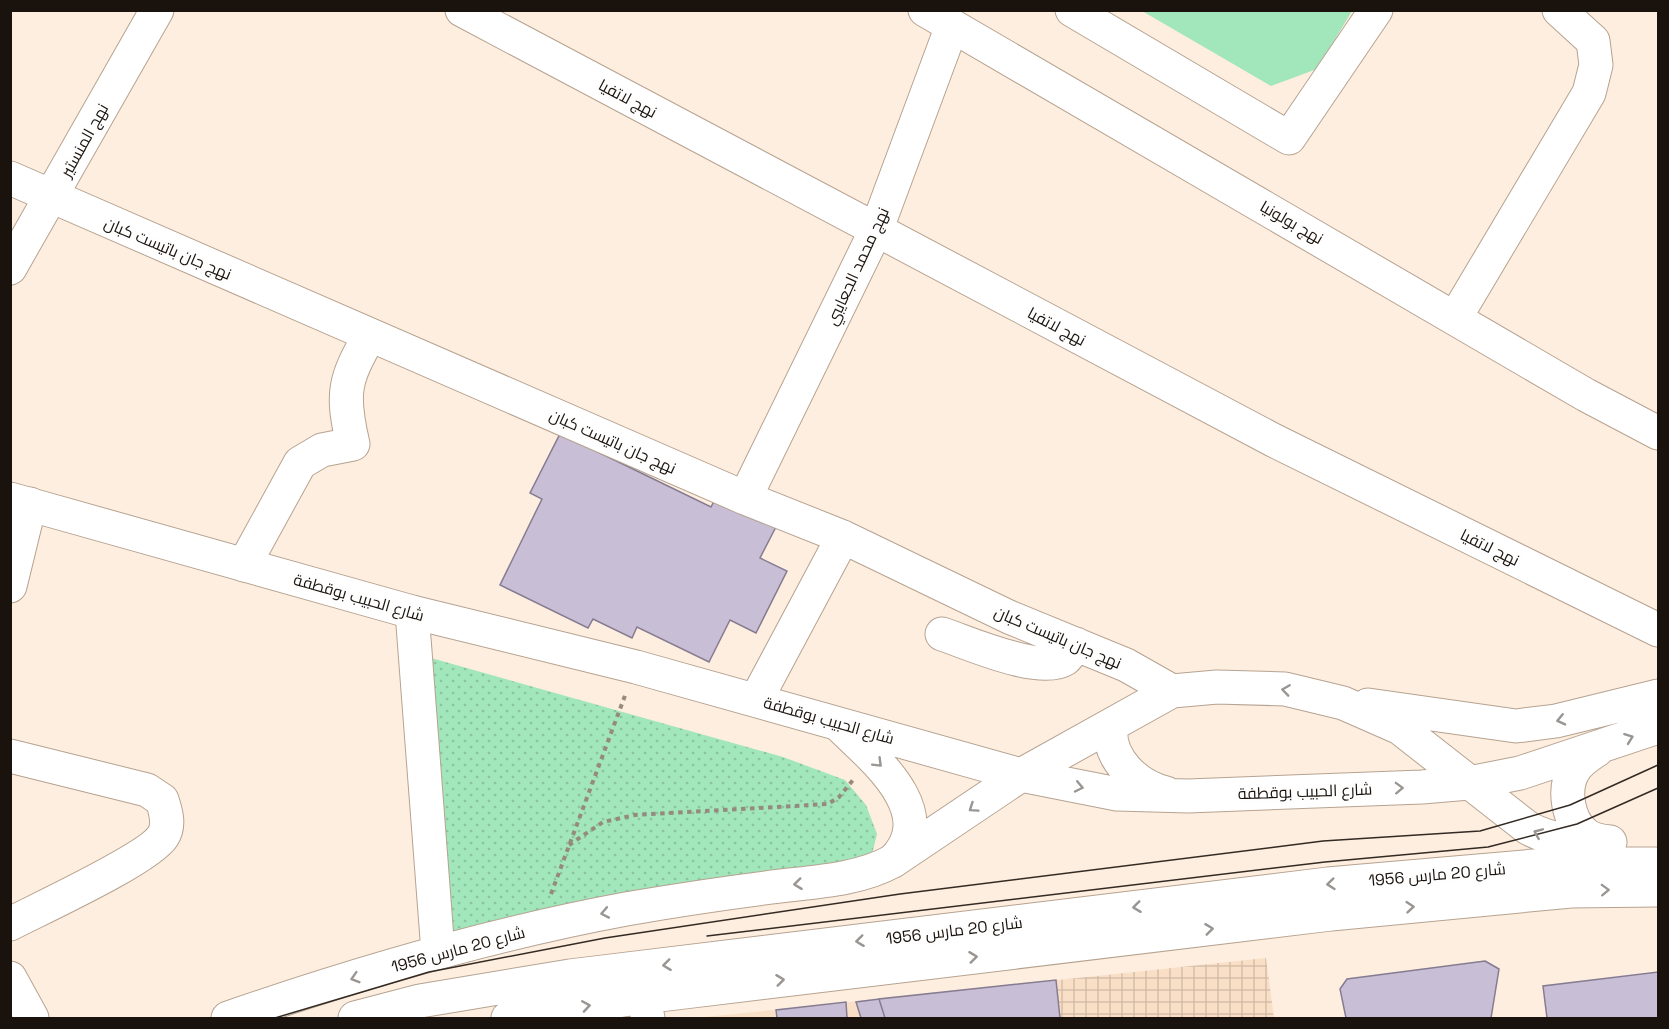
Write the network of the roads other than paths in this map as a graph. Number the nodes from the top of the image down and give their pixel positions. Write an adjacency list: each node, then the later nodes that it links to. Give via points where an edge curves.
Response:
1 (157, 10): 8 (main road, نهج المنستير)
2 (462, 10): 9 (main road, نهج لاتفيا)
3 (1072, 10): 4 (main road, via 1289,138)
4 (1376, 10)
5 (1559, 10): 11 (main road, via 1593,41 1596,65 1589,93)
6 (939, 18): 9 (main road, نهج محمد الجعايبي); 11 (main road, نهج بولونيا)
7 (10, 178): 8 (main road, نهج جان باتيست كبان)
8 (51, 198): 10 (main road, نهج المنستير); 12 (main road, نهج جان باتيست كبان)
9 (877, 228): 14 (main road, نهج محمد الجعايبي); 20 (main road, نهج لاتفيا, via 1273,440)
10 (10, 268)
11 (1455, 318): 13 (main road, نهج بولونيا, via 1586,395)
12 (370, 335): 14 (main road, نهج جان باتيست كبان); 17 (main road, via 346,381 345,410 353,444 322,450 300,463)
13 (1659, 432)
14 (745, 498): 16 (main road, نهج جان باتيست كبان)
15 (20, 502): 17 (main road, شارع الحبيب بوقطفة); 18 (main road)
16 (843, 537): 22 (main road, نهج جان باتيست كبان, via 1009,617); 25 (main road)
17 (244, 565): 19 (main road, شارع الحبيب بوقطفة)
18 (10, 586)
19 (412, 612): 25 (main road, شارع الحبيب بوقطفة); 43 (main road)
20 (1659, 630)
21 (942, 634): 22 (main road, via 1029,663 1054,664 1066,659)
22 (1076, 644): 23 (main road, نهج جان باتيست كبان, via 1126,665)
23 (1172, 691): 26 (main road, one-way to 23, via 1285,689 1257,687); 30 (main road)
24 (1659, 696): 26 (main road, one-way to 26, via 1556,721 1516,726 1435,712)
25 (756, 700): 27 (main road, شارع الحبيب بوقطفة)
26 (1343, 703): 34 (main road, via 1400,728)
27 (803, 713): 28 (main road, شارع الحبيب بوقطفة); 30 (main road, via 854,717 1023,756 1058,750)
28 (836, 722): 33 (main road, شارع الحبيب بوقطفة); 38 (main road, one-way to 38, via 896,784 908,812 908,841)
29 (1659, 727): 31 (main road, شارع الحبيب بوقطفة, one-way to 29)
30 (1107, 729): 33 (main road, شارع 20 مارس 1956); 35 (main road, via 1115,752 1139,782)
31 (1597, 750): 34 (main road, شارع الحبيب بوقطفة, via 1520,773); 36 (main road, via 1574,770 1568,796 1581,831)
32 (10, 756): 42 (main road, via 147,790 162,800 167,820 161,840 141,856)
33 (1021, 775): 35 (main road, شارع الحبيب بوقطفة, one-way to 35, via 1117,794); 38 (main road, شارع 20 مارس 1956, one-way to 38)
34 (1469, 783): 35 (main road, شارع الحبيب بوقطفة, one-way to 34); 36 (main road, one-way to 34, via 1563,841 1540,835)
35 (1188, 796)
36 (1612, 842): 37 (main road)
37 (1659, 844): 39 (main road, شارع 20 مارس 1956)
38 (893, 861): 43 (main road, شارع 20 مارس 1956, one-way to 43, via 872,871 834,879 716,894 539,926)
39 (1557, 864): 40 (main road, شارع 20 مارس 1956); 46 (main road, شارع 20 مارس 1956, one-way to 46, via 1328,884 570,976 465,993)
40 (1659, 864)
41 (1659, 890): 45 (main road, شارع 20 مارس 1956, one-way to 41, via 1331,914 1571,891)
42 (10, 924)
43 (438, 952): 48 (main road, شارع 20 مارس 1956, one-way to 48)
44 (10, 978): 47 (main road)
45 (645, 1008): 49 (main road, شارع 20 مارس 1956, one-way to 45)
46 (372, 1016)
47 (32, 1018)
48 (228, 1018)
49 (508, 1018)

